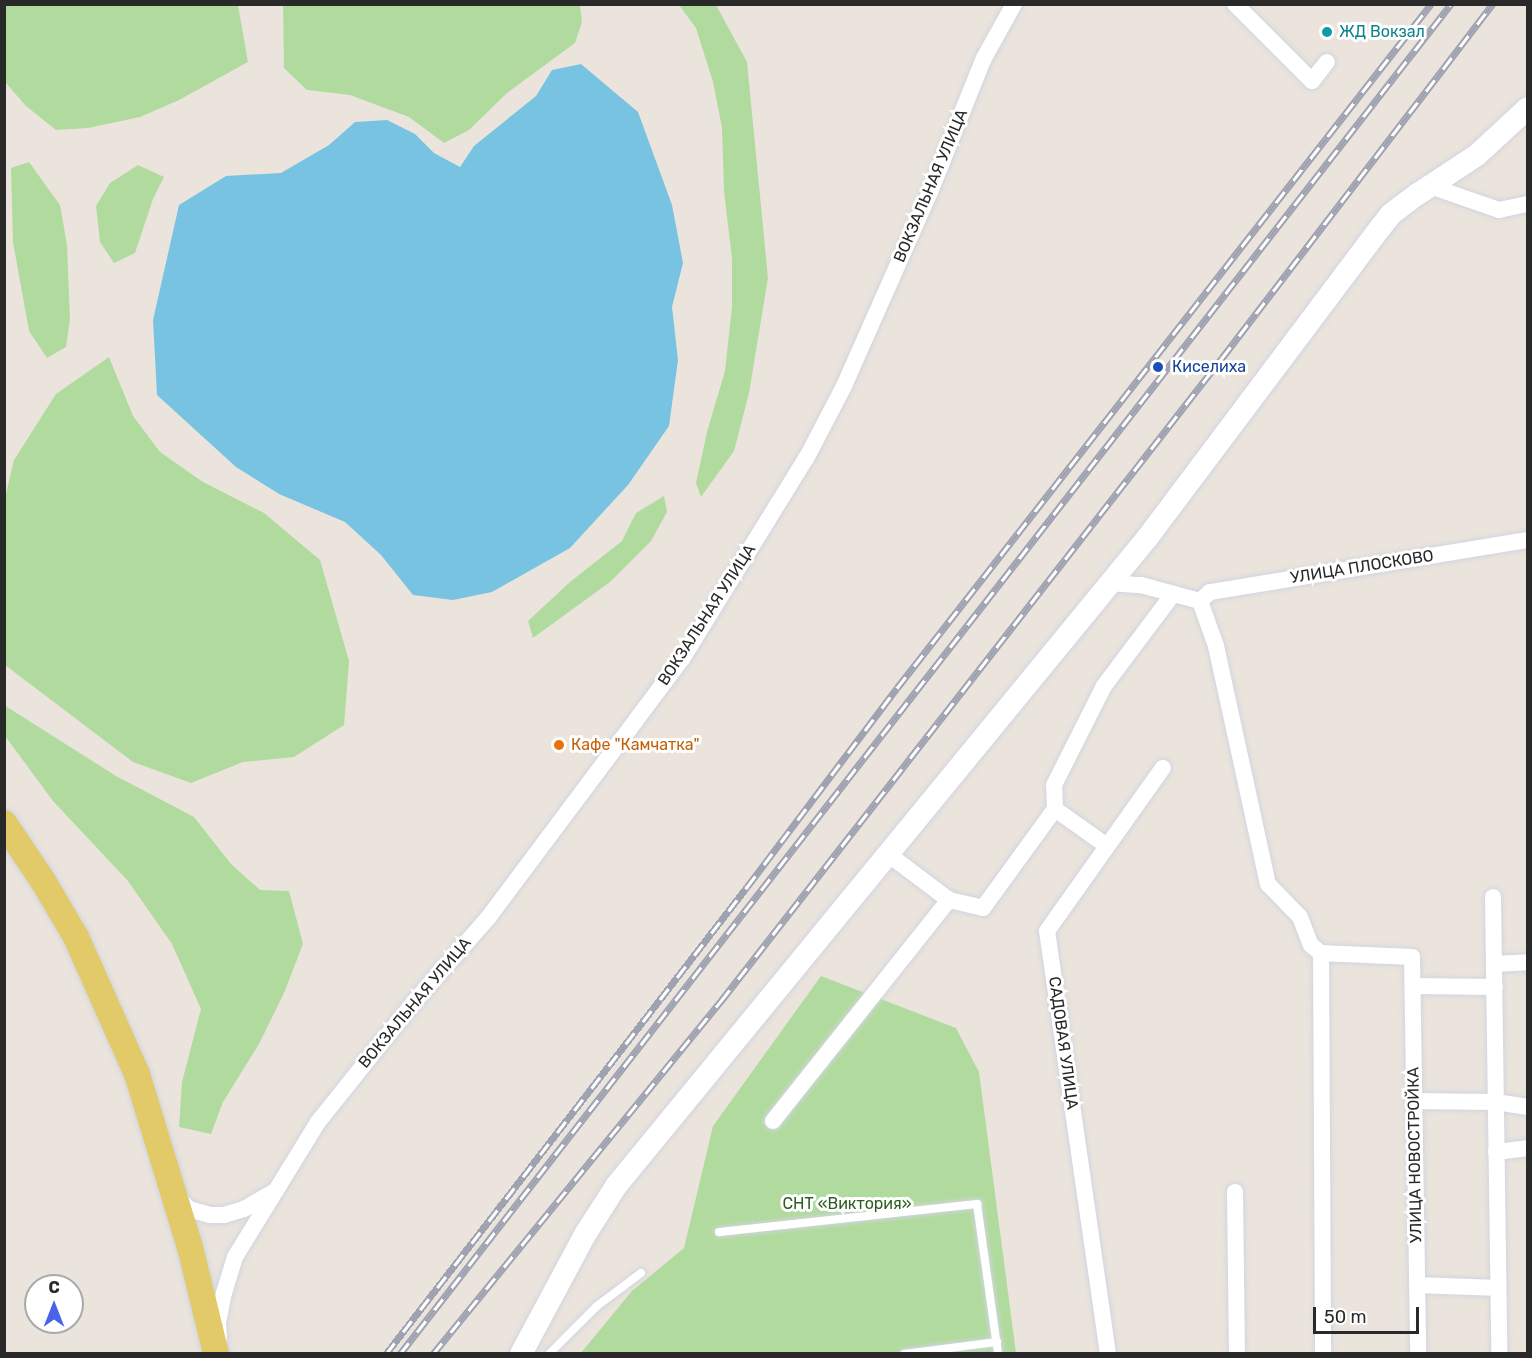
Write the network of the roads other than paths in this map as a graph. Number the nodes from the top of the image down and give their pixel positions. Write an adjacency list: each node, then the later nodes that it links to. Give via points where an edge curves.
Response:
1 (1014, 4): 29 (street, ВОКЗАЛЬНАЯ УЛИЦА, via 984,58 844,386 807,457 682,659 488,918 408,1009 318,1122)
2 (1235, 4): 3 (street, via 1312,81)
3 (1327, 62)
4 (1527, 108): 5 (street, via 1477,155)
5 (1430, 186): 6 (street, via 1499,210); 8 (street, via 1381,226 1148,537)
6 (1527, 204)
7 (1527, 540): 10 (street, УЛИЦА ПЛОСКОВО, via 1210,592)
8 (1109, 583): 9 (street, via 1141,585); 15 (street)
9 (1173, 594): 10 (street); 12 (street, via 1104,686 1053,785)
10 (1200, 601): 18 (street, via 1216,646 1268,884 1300,917 1311,945)
11 (1163, 768): 14 (street, САДОВАЯ УЛИЦА)
12 (1055, 808): 14 (street); 17 (street, via 983,908)
13 (4, 824): 31 (main road, via 76,937 107,1003 137,1074)
14 (1107, 846): 42 (street, САДОВАЯ УЛИЦА, via 1047,931)
15 (888, 854): 17 (street); 38 (street, via 616,1186)
16 (1493, 897): 20 (street)
17 (949, 900): 26 (street)
18 (1321, 953): 21 (street, УЛИЦА НОВОСТРОЙКА, via 1412,957); 44 (street)
19 (1527, 962): 20 (street)
20 (1494, 964): 22 (street)
21 (1413, 986): 22 (street); 23 (street, УЛИЦА НОВОСТРОЙКА)
22 (1495, 987): 24 (street)
23 (1414, 1101): 24 (street); 34 (street, УЛИЦА НОВОСТРОЙКА)
24 (1496, 1102): 25 (street); 28 (street)
25 (1527, 1107)
26 (773, 1121)
27 (1527, 1148): 28 (street)
28 (1496, 1152): 35 (street)
29 (275, 1192): 31 (street, via 224,1215 189,1209); 37 (street, ВОКЗАЛЬНАЯ УЛИЦА, via 235,1257 218,1323)
30 (1235, 1192): 43 (street)
31 (173, 1193): 37 (main road)
32 (719, 1232): 36 (lane, via 977,1204)
33 (641, 1274): 39 (lane, via 597,1306)
34 (1417, 1285): 35 (street); 45 (street, УЛИЦА НОВОСТРОЙКА)
35 (1498, 1288): 46 (street)
36 (997, 1342): 40 (lane); 41 (lane)
37 (218, 1353)
38 (521, 1353)
39 (549, 1353)
40 (904, 1353)
41 (998, 1353)
42 (1108, 1353)
43 (1237, 1353)
44 (1323, 1353)
45 (1418, 1353)
46 (1498, 1353)

